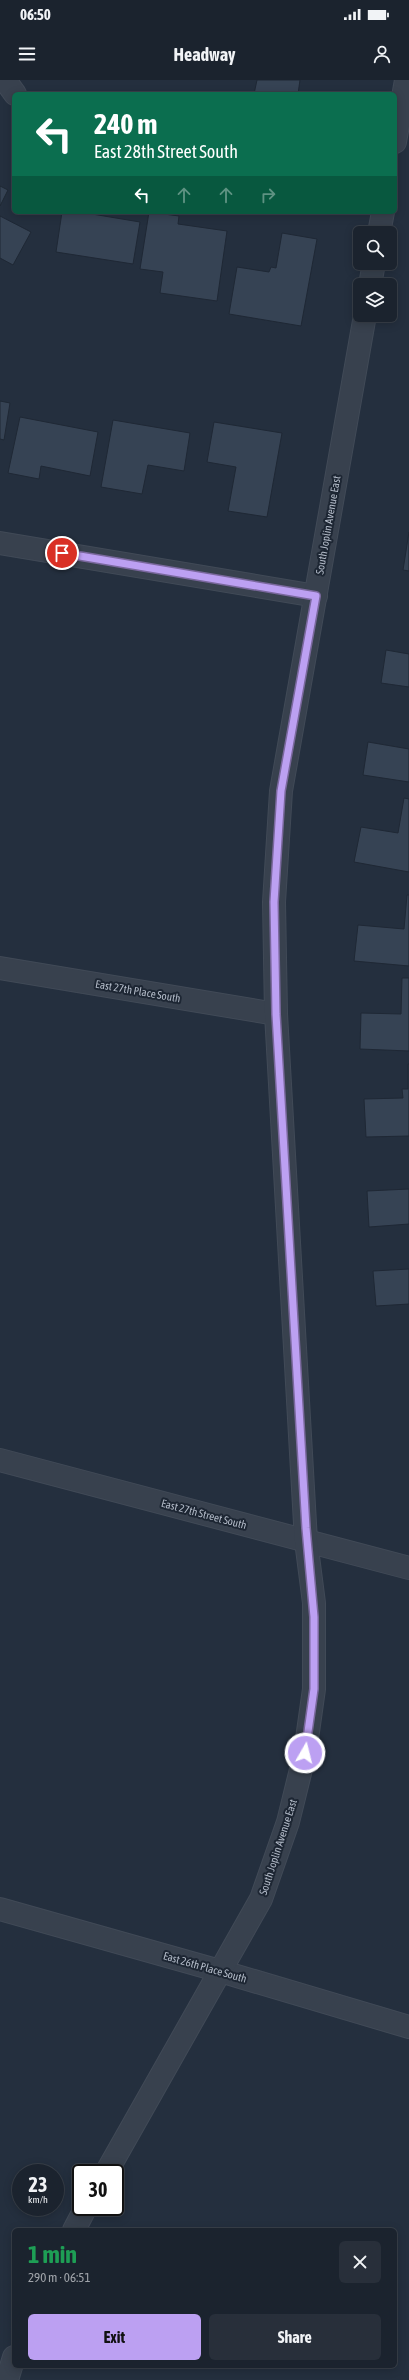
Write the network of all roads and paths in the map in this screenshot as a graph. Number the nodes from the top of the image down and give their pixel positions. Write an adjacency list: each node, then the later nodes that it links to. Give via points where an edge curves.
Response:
1 (5, 80): 3 (street)
2 (406, 80): 4 (street)
3 (14, 92)
4 (397, 131)
5 (383, 214): 6 (street)
6 (380, 226)
7 (364, 322): 9 (street, South Joplin Avenue East)
8 (0, 543): 9 (street)
9 (316, 596): 11 (street, South Joplin Avenue East, via 281,791 274,902)
10 (0, 968): 11 (street, East 27th Place South)
11 (276, 1014): 13 (street, South Joplin Avenue East)
12 (0, 1460): 13 (street, East 27th Street South)
13 (306, 1541): 14 (street, East 27th Street South); 16 (street, South Joplin Avenue East, via 314,1603 314,1681 305,1753 288,1822 261,1900)
14 (409, 1568)
15 (0, 1909): 16 (street, East 26th Place South)
16 (220, 1971): 17 (street, East 26th Place South); 18 (street, South Joplin Avenue East)
17 (409, 2027)
18 (111, 2164)
19 (81, 2216): 20 (street)
20 (75, 2228)
21 (12, 2364): 22 (street)
22 (7, 2380)

